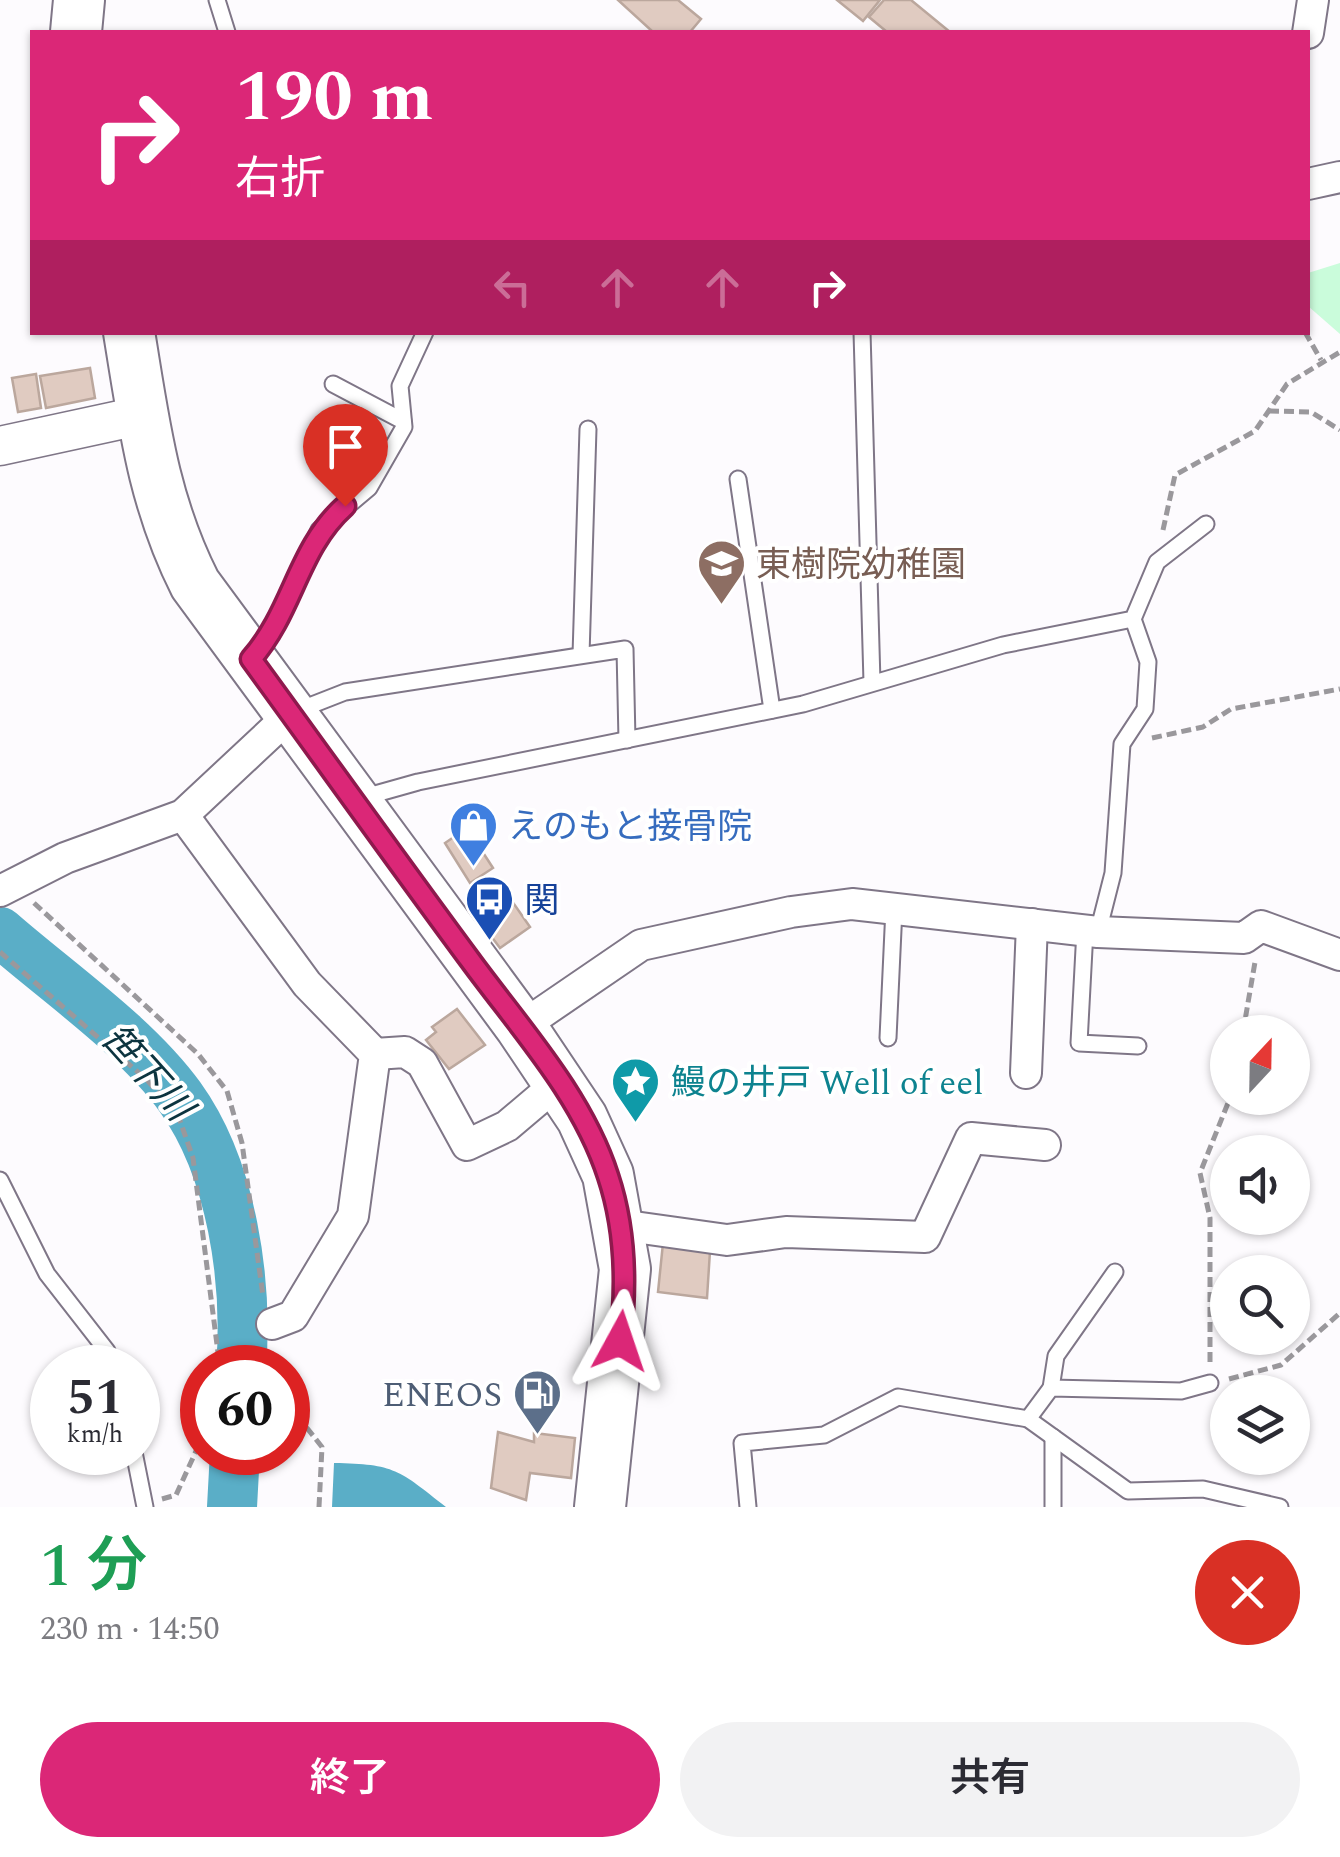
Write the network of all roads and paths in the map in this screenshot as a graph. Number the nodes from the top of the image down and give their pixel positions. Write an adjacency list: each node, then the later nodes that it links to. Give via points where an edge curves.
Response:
1 (79, 0): 4 (main road)
2 (217, 0): 5 (lane)
3 (1312, 0): 6 (street)
4 (76, 30)
5 (225, 30)
6 (1308, 30)
7 (1340, 177): 8 (street)
8 (1310, 184)
9 (130, 335): 17 (main road)
10 (425, 335): 18 (lane, via 400,386)
11 (862, 335): 28 (lane)
12 (1307, 335): 14 (path)
13 (1340, 352): 14 (path)
14 (1320, 360): 16 (path, via 1288,384)
15 (333, 384): 18 (lane)
16 (1269, 410): 20 (path, via 1311,412); 24 (path, via 1254,431 1175,475)
17 (143, 416): 21 (street); 27 (main road, via 152,478 175,544)
18 (403, 421): 27 (lane, via 370,488 319,530 286,606)
19 (588, 428): 26 (lane)
20 (1340, 430)
21 (0, 446)
22 (738, 479): 30 (lane)
23 (1206, 524): 24 (lane)
24 (1157, 562): 25 (lane)
25 (1133, 619): 28 (lane, via 1003,644); 33 (lane, via 1148,662 1145,709)
26 (581, 655): 31 (lane, via 345,692); 32 (lane, via 625,648)
27 (251, 659): 31 (main road)
28 (872, 682): 30 (lane)
29 (1340, 689): 33 (path, via 1231,709 1203,727)
30 (772, 710): 32 (lane)
31 (291, 714): 34 (main road); 35 (street)
32 (627, 740): 34 (lane)
33 (1122, 744): 40 (lane, via 1113,873)
34 (352, 801): 44 (main road)
35 (183, 815): 36 (street); 47 (street, via 307,984)
36 (5, 887): 56 (path, via 198,1054 227,1091)
37 (894, 908): 38 (street); 44 (street, via 852,904 791,912 640,945); 45 (lane)
38 (1032, 924): 40 (street); 48 (street)
39 (1261, 926): 40 (street, via 1244,938); 42 (street); 43 (path)
40 (1092, 931): 46 (lane, via 1080,1043)
41 (0, 952): 58 (path, via 147,1080 183,1124)
42 (1340, 955)
43 (1246, 1015)
44 (521, 1027): 49 (main road)
45 (888, 1038)
46 (1138, 1046)
47 (374, 1054): 49 (street, via 405,1052 422,1063 467,1145 507,1126); 56 (street, via 353,1216 293,1316)
48 (1026, 1073)
49 (559, 1082): 53 (main road, via 608,1175)
50 (1223, 1115): 60 (path, via 1200,1172 1210,1218)
51 (1045, 1145): 53 (street, via 972,1138 924,1238 786,1232 727,1240)
52 (0, 1180): 57 (lane, via 47,1274)
53 (620, 1225): 72 (main road, via 624,1311)
54 (1115, 1272): 63 (lane, via 1056,1356)
55 (1340, 1313): 61 (path, via 1281,1365)
56 (272, 1324): 59 (path)
57 (102, 1345)
58 (217, 1345)
59 (271, 1345)
60 (1210, 1375)
61 (1244, 1375)
62 (1210, 1384): 63 (lane, via 1181,1391)
63 (1052, 1388): 64 (lane)
64 (1028, 1419): 66 (lane); 73 (lane, via 898,1397 824,1435 742,1443)
65 (310, 1431): 71 (path, via 322,1446)
66 (1053, 1437): 69 (lane, via 1128,1491); 74 (lane)
67 (139, 1475): 70 (lane)
68 (185, 1475): 70 (path, via 176,1495)
69 (1169, 1490): 75 (lane); 76 (lane, via 1203,1489)
70 (145, 1506)
71 (319, 1507)
72 (600, 1507)
73 (748, 1507)
74 (1053, 1507)
75 (1174, 1507)
76 (1280, 1507)

